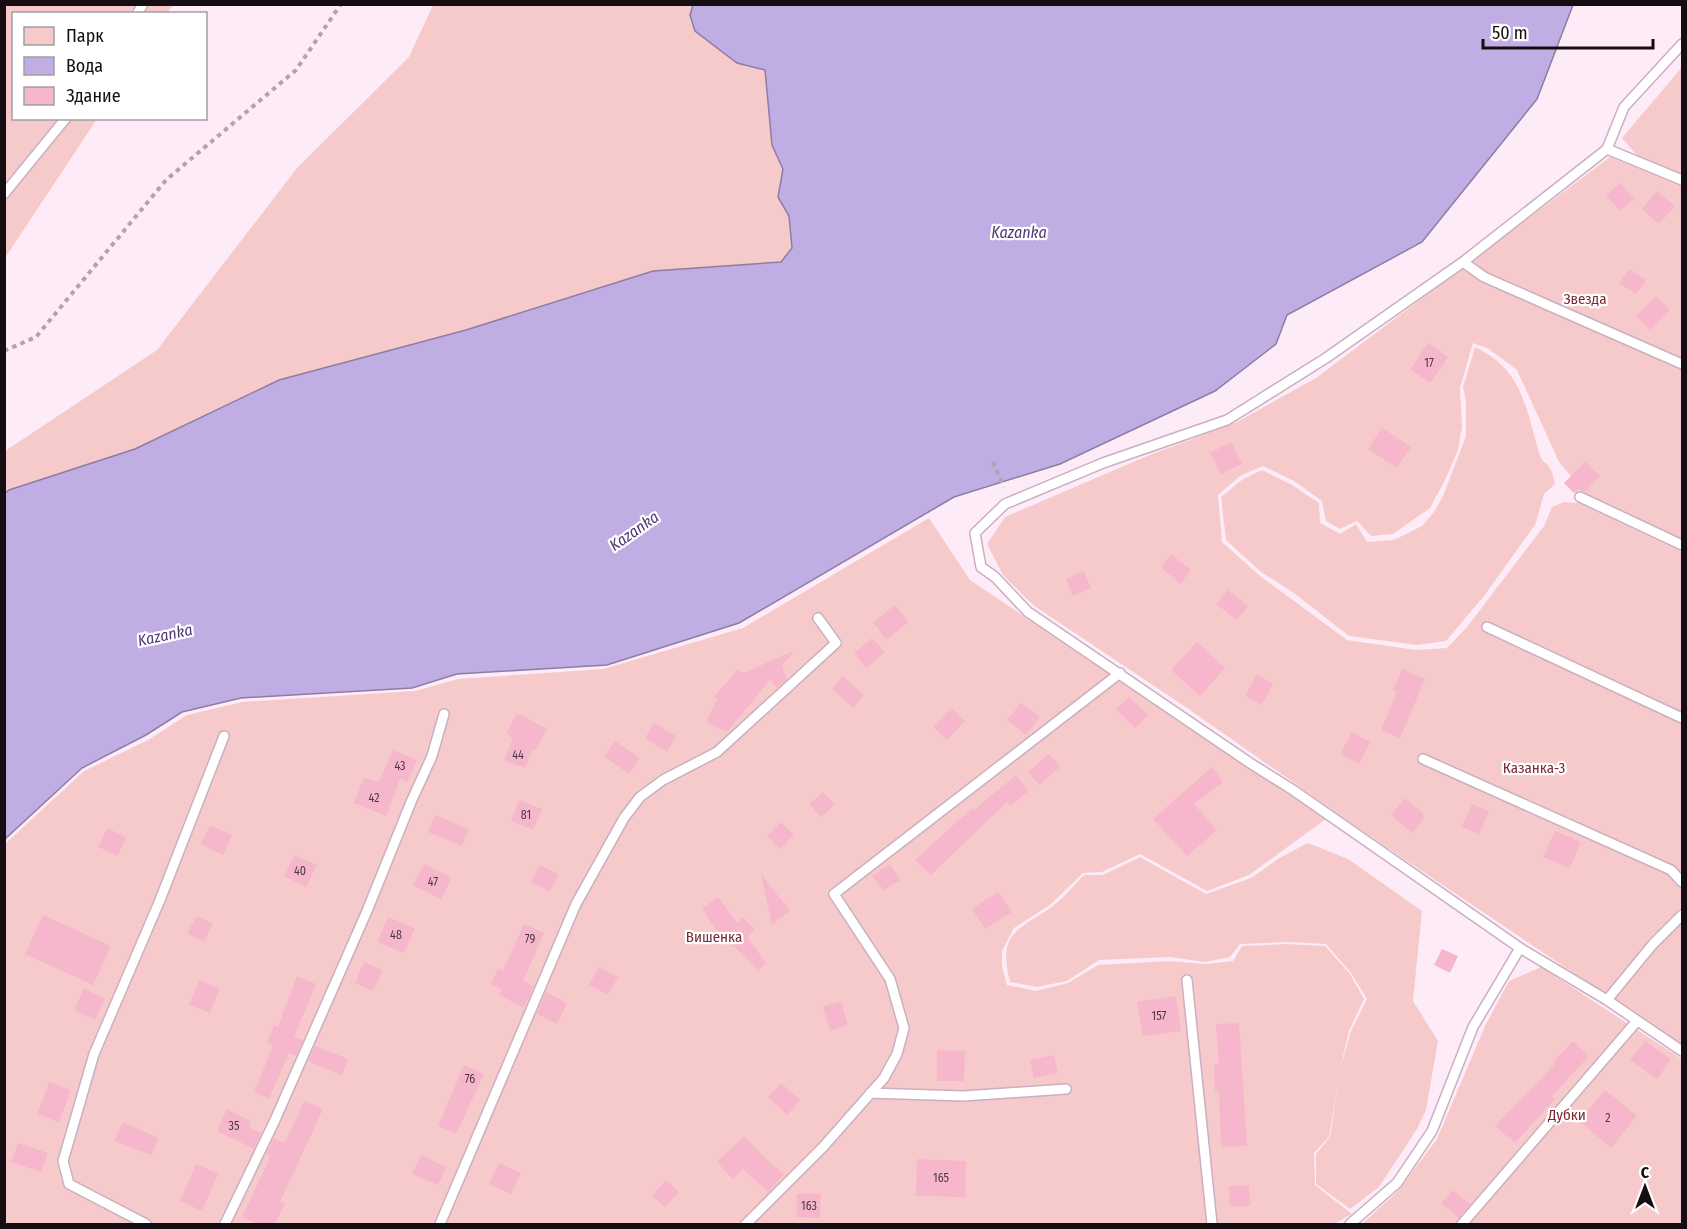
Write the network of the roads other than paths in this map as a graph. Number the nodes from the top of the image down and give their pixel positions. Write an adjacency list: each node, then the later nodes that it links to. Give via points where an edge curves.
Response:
1 (1683, 44): 3 (lane, via 1624,107)
2 (64, 120): 5 (lane)
3 (1607, 149): 4 (lane); 6 (lane)
4 (1683, 180)
5 (4, 194)
6 (1463, 262): 7 (lane, via 1484,277); 12 (lane, via 1326,358 1227,420 1103,463 1005,504 975,533 981,567 1028,612)
7 (1683, 364)
8 (1580, 497): 9 (lane)
9 (1683, 545)
10 (818, 618): 28 (lane, via 836,642 717,752 663,780 640,797 624,818 576,904)
11 (1487, 627): 14 (lane)
12 (1120, 673): 19 (lane); 25 (lane, via 834,894 890,979 904,1028 897,1054)
13 (444, 714): 27 (lane, via 432,756 367,911)
14 (1683, 718)
15 (224, 736): 26 (lane, via 94,1054 63,1161 69,1184)
16 (1423, 759): 17 (lane, via 1671,870)
17 (1683, 882)
18 (1683, 915): 21 (lane, via 1653,944)
19 (1520, 948): 21 (lane); 31 (lane, via 1473,1027 1432,1131 1397,1183)
20 (1187, 980): 30 (lane)
21 (1607, 1000): 22 (lane)
22 (1637, 1021): 23 (lane); 32 (lane)
23 (1683, 1051)
24 (1066, 1089): 25 (lane, via 963,1096)
25 (870, 1093): 29 (lane)
26 (146, 1224)
27 (225, 1224)
28 (440, 1224)
29 (747, 1224)
30 (1212, 1224)
31 (1350, 1224)
32 (1462, 1224)

